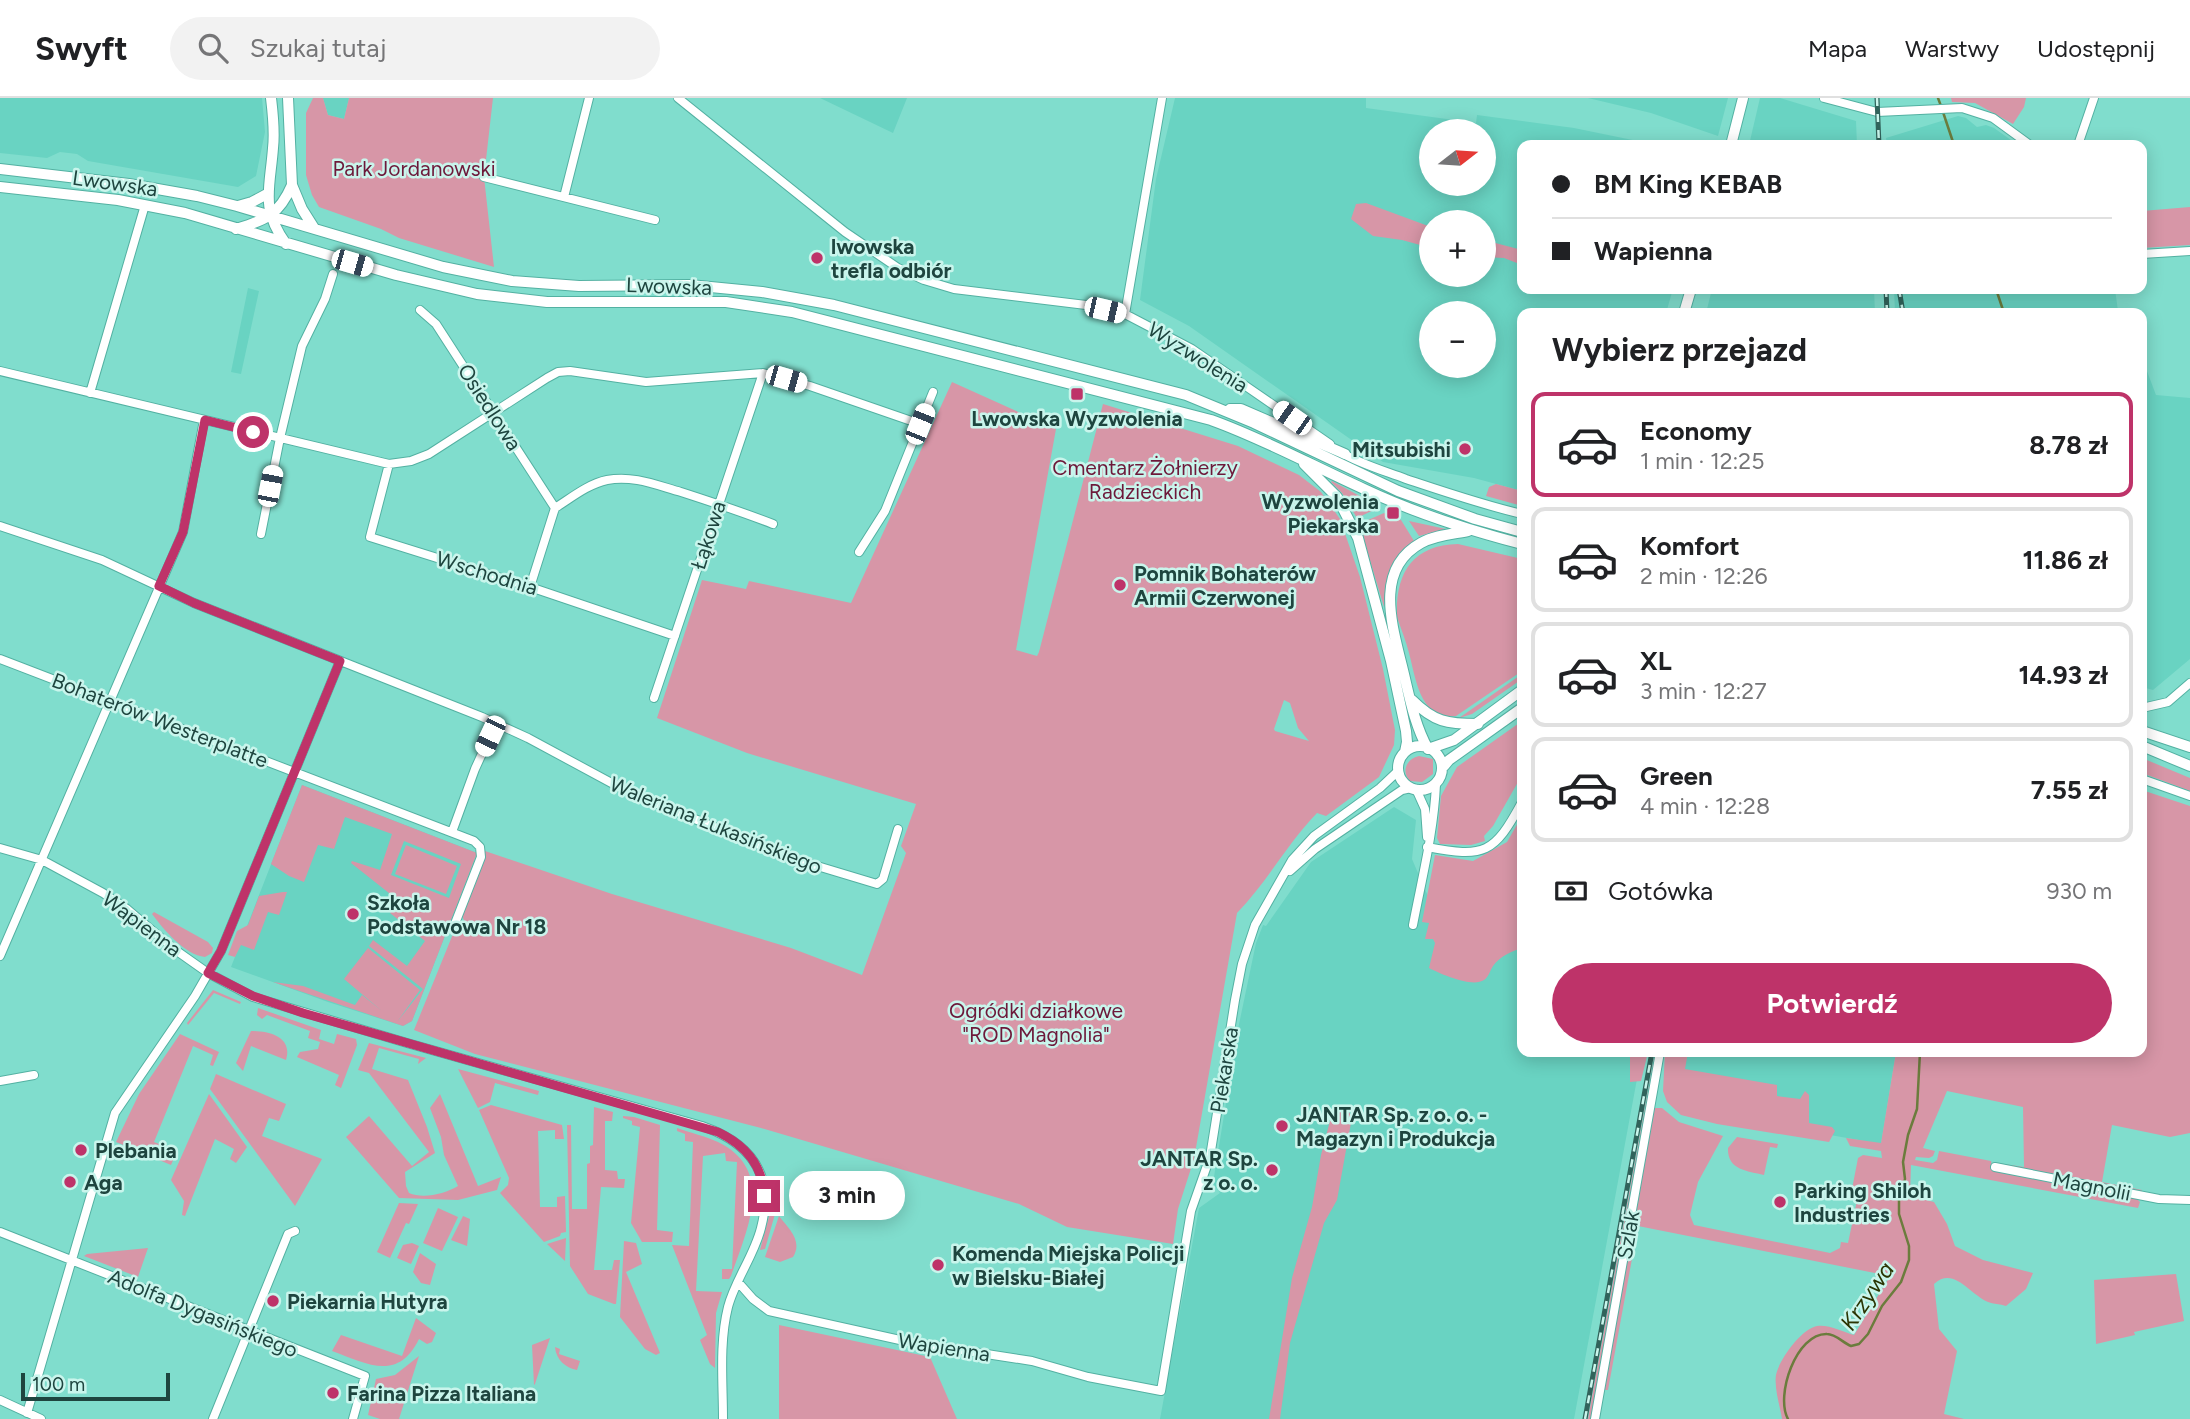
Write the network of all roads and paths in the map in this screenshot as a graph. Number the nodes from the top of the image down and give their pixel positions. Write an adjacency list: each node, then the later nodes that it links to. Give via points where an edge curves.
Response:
1 (271, 98): 16 (main road, via 274,132)
2 (288, 98): 14 (main road)
3 (589, 98): 17 (street)
4 (678, 98): 29 (street, Wyzwolenia, via 845,232 898,268 954,289)
5 (1162, 98): 29 (street)
6 (1743, 98): 9 (main road)
7 (1824, 98): 10 (street, via 1877,112 1962,108 1986,115)
8 (2094, 98): 11 (street)
9 (1732, 140)
10 (2024, 140)
11 (2080, 140)
12 (0, 169): 19 (main road, Lwowska, via 129,184)
13 (484, 177): 17 (street)
14 (292, 185): 20 (main road); 22 (main road)
15 (0, 187): 18 (main road, Lwowska)
16 (267, 194): 19 (main road); 20 (main road)
17 (565, 197): 21 (street)
18 (145, 205): 23 (main road, Lwowska); 33 (street)
19 (237, 206): 20 (main road, Lwowska)
20 (271, 216): 22 (main road, Lwowska); 23 (main road); 24 (main road)
21 (654, 220)
22 (314, 228): 34 (main road, Lwowska, via 443,267 512,281 690,285 796,298 1131,380)
23 (236, 229): 24 (main road, Lwowska)
24 (286, 244): 40 (main road, Lwowska, via 439,287 512,299 726,302 792,312 1175,409)
25 (2190, 251): 26 (street)
26 (2147, 254)
27 (333, 274): 38 (street, via 302,346)
28 (420, 310): 35 (street, Osiedlowa, via 436,324)
29 (1125, 314): 39 (street, Wyzwolenia, via 1192,349)
30 (0, 371): 33 (street)
31 (762, 373): 35 (street, via 646,382 564,371); 37 (street); 42 (street, Łąkowa)
32 (933, 392): 37 (street)
33 (90, 393): 36 (street)
34 (1220, 408): 39 (main road, via 1241,409); 48 (main road, Lwowska, via 1423,501)
35 (494, 414): 41 (street, via 429,454); 43 (street, Osiedlowa)
36 (205, 420): 38 (street); 52 (street, via 183,532)
37 (920, 424): 51 (street, via 885,511)
38 (280, 438): 41 (street); 49 (street)
39 (1345, 454): 44 (street, Wyzwolenia, via 1441,491)
40 (1294, 456): 47 (main road); 70 (main road, via 1337,498 1358,538 1391,661 1406,731)
41 (389, 464): 53 (street, Wschodnia, via 370,537)
42 (719, 503): 43 (street, via 626,479 591,485); 45 (street); 54 (street, Łąkowa)
43 (555, 508): 53 (street)
44 (1517, 513)
45 (773, 524)
46 (0, 526): 52 (street, Waleriana Łukasińskiego, via 102,560)
47 (1471, 530): 50 (main road); 60 (main road, via 1420,544 1400,561 1394,573 1389,604)
48 (1517, 530)
49 (261, 534)
50 (1517, 543)
51 (859, 552)
52 (159, 586): 56 (street, Waleriana Łukasińskiego); 61 (street)
53 (530, 587): 54 (street, Wschodnia)
54 (675, 636): 59 (street, Łąkowa)
55 (0, 659): 61 (street, Bohaterów Westerplatte)
56 (340, 661): 64 (street, Waleriana Łukasińskiego); 73 (street)
57 (2190, 683): 62 (street, via 2168,702)
58 (1517, 694): 65 (main road)
59 (654, 698)
60 (1410, 698): 65 (main road, via 1442,722); 69 (main road)
61 (111, 701): 73 (street, Bohaterów Westerplatte); 84 (street)
62 (2147, 707)
63 (1517, 712): 71 (main road)
64 (496, 723): 80 (street, Waleriana Łukasińskiego, via 631,793 794,859 872,883 883,879); 81 (street)
65 (1478, 724): 69 (main road, via 1454,740)
66 (2147, 734): 67 (main road)
67 (2190, 747)
68 (2147, 748): 72 (main road)
69 (1428, 749): 70 (main road, via 1416,746); 71 (main road)
70 (1405, 752): 74 (main road)
71 (1444, 766): 76 (main road)
72 (2190, 766)
73 (295, 771): 81 (street, Bohaterów Westerplatte); 89 (street)
74 (1397, 772): 77 (main road); 85 (street, Piekarska, via 1314,836)
75 (2147, 781): 78 (street)
76 (1436, 784): 77 (main road, via 1428,790); 82 (street, via 1434,825)
77 (1414, 789): 82 (street, via 1426,809); 85 (street, Piekarska, via 1402,790 1315,849)
78 (2190, 796)
79 (1517, 810): 82 (street, via 1498,842 1488,848 1462,852)
80 (898, 829)
81 (452, 832): 86 (street, Bohaterów Westerplatte, via 474,841 481,851)
82 (1427, 847): 87 (street)
83 (0, 848): 84 (street, Wapienna)
84 (43, 860): 88 (street); 89 (street, Wapienna, via 127,909)
85 (1283, 878): 100 (street, Piekarska, via 1255,925 1242,964 1210,1157 1191,1211)
86 (456, 921)
87 (1413, 925)
88 (0, 956)
89 (208, 973): 97 (street, via 115,1114); 98 (street, Wapienna, via 253,996 303,1013 702,1126 732,1139 751,1156 764,1188 761,1228)
90 (1659, 1057): 107 (street, Szlak)
91 (34, 1075): 92 (street)
92 (0, 1081)
93 (1995, 1167): 94 (street, Magnolii, via 2159,1199)
94 (2190, 1200)
95 (295, 1231): 99 (street, via 288,1234)
96 (0, 1232): 97 (street, Adolfa Dygasińskiego)
97 (72, 1260): 99 (street, Adolfa Dygasińskiego); 102 (street)
98 (738, 1282): 100 (street, Wapienna, via 769,1311 909,1342 1032,1361); 106 (street, Wapienna, via 728,1306 722,1343)
99 (249, 1331): 104 (street); 105 (street, Adolfa Dygasińskiego, via 365,1376)
100 (1161, 1391)
101 (0, 1400): 102 (street)
102 (27, 1413): 103 (street)
103 (41, 1419)
104 (213, 1419)
105 (353, 1419)
106 (723, 1419)
107 (1595, 1419)

